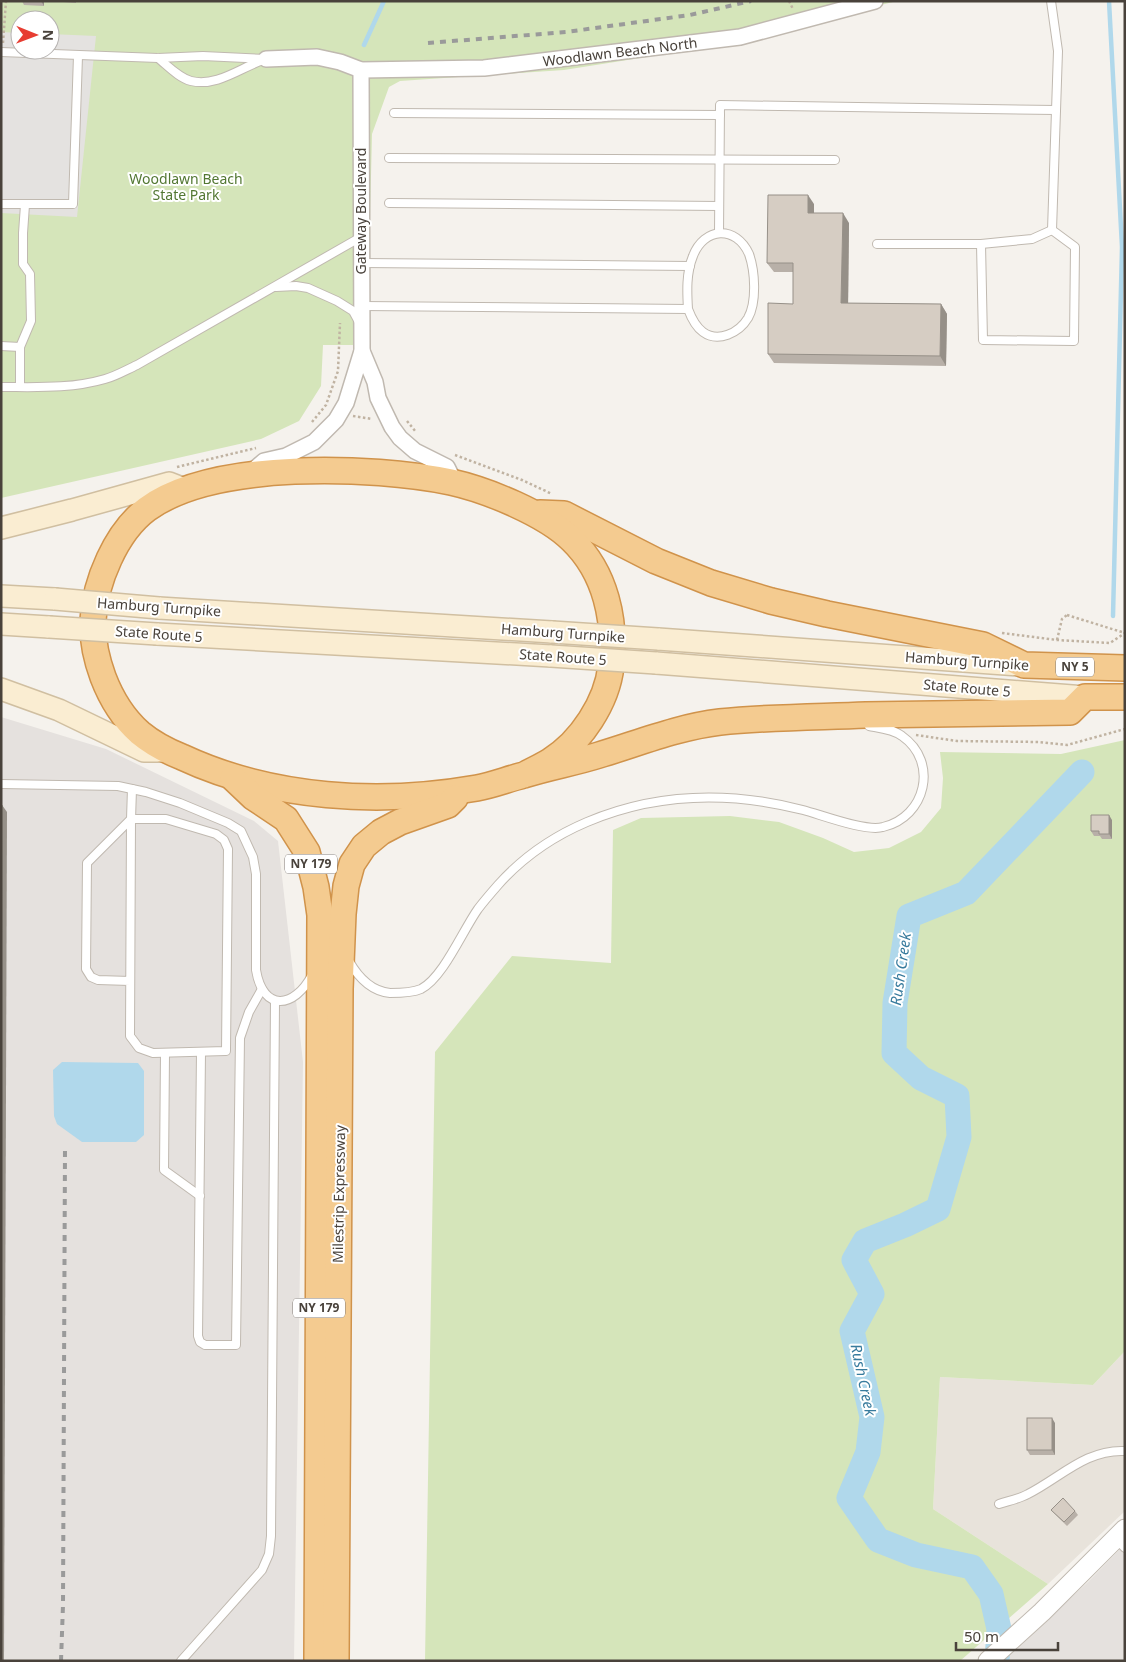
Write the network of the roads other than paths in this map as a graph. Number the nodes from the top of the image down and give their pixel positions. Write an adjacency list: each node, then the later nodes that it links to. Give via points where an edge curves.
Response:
1 (875, 1): 7 (street, Woodlawn Beach North, via 740,37 484,68)
2 (1051, 1): 8 (lane, via 1058,51)
3 (2, 52): 4 (lane)
4 (78, 56): 5 (lane); 16 (lane, via 73,204)
5 (158, 58): 6 (lane); 6 (lane, via 192,81 224,78)
6 (266, 59): 7 (street, via 317,56)
7 (360, 70): 20 (street, Gateway Boulevard)
8 (1056, 110): 10 (lane, via 720,105); 18 (lane)
9 (394, 113): 10 (lane)
10 (720, 115): 12 (lane)
11 (389, 158): 12 (lane)
12 (720, 160): 13 (lane); 17 (lane)
13 (835, 160)
14 (1, 204): 16 (lane)
15 (389, 204): 17 (lane)
16 (25, 205): 30 (lane, via 23,264 30,274 31,321)
17 (719, 206): 19 (lane)
18 (1052, 230): 22 (lane, via 1032,240); 22 (lane, via 1075,247 1074,341 983,340)
19 (719, 233): 24 (lane, via 705,238 693,255); 27 (lane, via 732,234 749,254 754,294 749,317 741,328 726,337 714,336 703,332)
20 (361, 237): 23 (street, Gateway Boulevard); 25 (lane)
21 (877, 244): 22 (lane)
22 (981, 244)
23 (362, 263): 24 (lane); 26 (street, Gateway Boulevard)
24 (690, 266): 27 (lane)
25 (274, 287): 28 (lane, via 296,286 322,294 353,311); 33 (lane, via 137,365 106,379 63,386)
26 (362, 306): 27 (lane); 28 (street, Gateway Boulevard)
27 (688, 309)
28 (362, 326): 31 (street, Gateway Boulevard)
29 (1, 346): 30 (lane)
30 (20, 346): 33 (lane)
31 (362, 351): 34 (street, Gateway Boulevard, via 346,403 336,420 314,442 286,456 264,461); 35 (street, Gateway Boulevard, via 392,427 415,452 447,467)
32 (1, 387): 33 (lane)
33 (20, 387)
34 (247, 475): 35 (highway, via 355,471); 36 (highway)
35 (455, 483): 37 (highway)
36 (187, 490): 38 (main road, via 169,483); 49 (highway, via 152,506 125,532 99,584 93,618 94,649 111,697 141,734)
37 (534, 513): 41 (highway, via 564,514 656,561 711,583 827,614 983,646); 50 (highway, via 571,538 599,578 611,618 613,649 610,675 592,717 574,741 553,760)
38 (1, 528)
39 (1, 596): 41 (main road, Hamburg Turnpike / NY 5, bridge)
40 (1, 624): 44 (main road, State Route 5 / NY 5, bridge, via 656,663)
41 (1024, 666): 42 (highway, Hamburg Turnpike / NY 5)
42 (1125, 668)
43 (7, 692): 49 (main road, via 59,710 144,750)
44 (1085, 697): 45 (highway, State Route 5 / NY 5); 46 (highway, via 1070,712)
45 (1125, 698)
46 (794, 717): 47 (lane); 50 (highway, via 741,720 672,731)
47 (851, 724)
48 (860, 725): 56 (lane, via 897,733 917,752 923,771 923,790 906,817 892,824 867,828 787,806 740,799 694,797 635,806 562,834 517,866 478,909 434,980 421,989 394,993 371,987 349,962)
49 (167, 751): 51 (highway)
50 (524, 775): 54 (highway)
51 (232, 776): 54 (highway, via 308,793 343,796 422,795); 57 (highway, Milestrip Expressway / NY 179, via 252,797 286,819 307,852 320,915)
52 (1, 784): 53 (lane)
53 (132, 789): 55 (lane); 59 (lane, via 180,803 241,831 253,856 256,874 256,970)
54 (461, 790): 56 (highway, Milestrip Expressway / NY 179, via 448,805 400,822 364,846 352,864 346,886)
55 (132, 819): 58 (lane); 58 (lane, via 87,863 86,969 90,977 98,980); 61 (lane, via 166,820 204,830 224,840 228,849)
56 (342, 940): 71 (highway, Milestrip Expressway / NY 179)
57 (320, 956): 60 (lane, via 311,978 300,993 284,1001); 70 (highway, Milestrip Expressway / NY 179)
58 (130, 981): 64 (lane, via 130,1036 139,1048)
59 (262, 989): 60 (lane); 62 (lane)
60 (275, 1001): 69 (lane, via 269,1554 262,1570)
61 (226, 1038): 62 (lane); 63 (lane, via 226,1051)
62 (240, 1038): 65 (lane, via 236,1345 205,1345 198,1336)
63 (201, 1052): 64 (lane); 65 (lane)
64 (165, 1053): 65 (lane, via 164,1170)
65 (200, 1196)
66 (1125, 1450): 67 (lane, via 1096,1454 1027,1495)
67 (998, 1504)
68 (1122, 1539): 72 (street)
69 (181, 1661)
70 (317, 1661)
71 (336, 1661)
72 (988, 1661)

